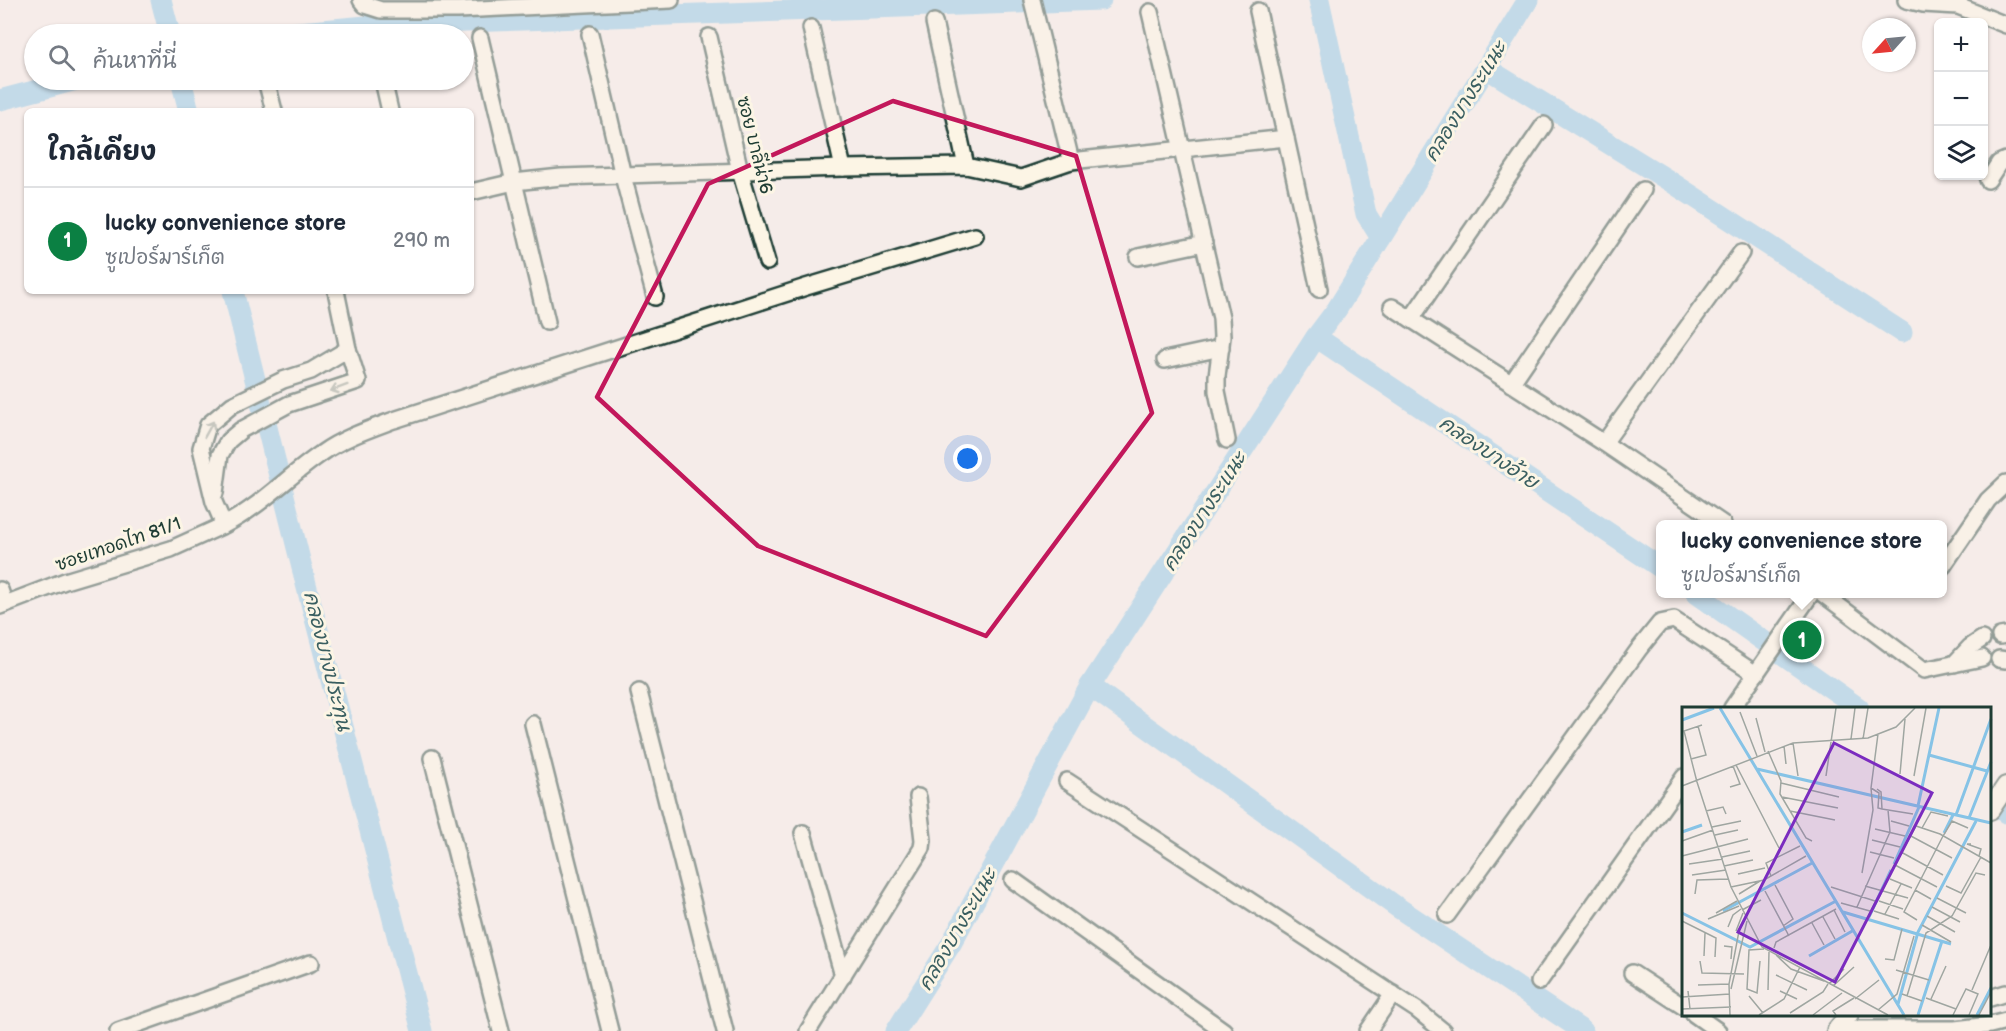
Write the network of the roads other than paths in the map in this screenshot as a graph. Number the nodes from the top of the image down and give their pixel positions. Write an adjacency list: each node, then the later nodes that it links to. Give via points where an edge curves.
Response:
1 (361, 0): 6 (street, via 381,10)
2 (671, 0): 5 (street)
3 (1032, 0): 23 (street)
4 (1906, 0): 10 (street, via 1958,6)
5 (630, 1): 6 (street)
6 (458, 5)
7 (1258, 11): 20 (street)
8 (1150, 12): 21 (street)
9 (934, 22): 24 (street)
10 (2006, 25)
11 (810, 28): 25 (street)
12 (590, 34): 27 (street)
13 (709, 37): 26 (street, ซอย บาลีน่า6)
14 (480, 38): 29 (street)
15 (269, 90): 17 (street)
16 (385, 90): 18 (street)
17 (273, 108)
18 (389, 108)
19 (1544, 125): 41 (street)
20 (1286, 138): 21 (street); 37 (street)
21 (1183, 150): 23 (street); 33 (street)
22 (2006, 160): 28 (street, via 1999,163)
23 (1071, 161): 24 (street, via 1021,178)
24 (966, 166): 25 (street)
25 (843, 168): 26 (street)
26 (740, 171): 27 (street); 36 (street, ซอย บาลีน่า6)
27 (623, 176): 29 (street); 39 (street)
28 (1988, 180)
29 (513, 182): 31 (street); 42 (street)
30 (1643, 190): 47 (street)
31 (474, 191)
32 (975, 236): 54 (street, ซอยเทอดไท 81/1, via 394,420 323,452 243,515)
33 (1204, 243): 35 (street); 43 (street, via 1221,318)
34 (1741, 253): 50 (street)
35 (1138, 257)
36 (767, 262)
37 (1319, 289)
38 (337, 294): 44 (street)
39 (655, 297)
40 (1392, 306): 41 (street)
41 (1411, 319): 47 (street)
42 (547, 322)
43 (1221, 348): 45 (street); 49 (street, via 1216,376)
44 (348, 349): 46 (street); 48 (street, one-way to 48, via 358,381)
45 (1165, 360)
46 (311, 371): 48 (street); 52 (street, one-way to 46, via 201,448 208,425 232,405)
47 (1511, 384): 50 (street)
48 (318, 395): 52 (street, via 289,405 228,441 220,455)
49 (1227, 440)
50 (1604, 443): 53 (street)
51 (2006, 483): 55 (street, via 1988,500)
52 (214, 502): 54 (street)
53 (1716, 520)
54 (224, 525): 58 (street, ซอยเทอดไท 81/1, via 171,549)
55 (1947, 560)
56 (1808, 598): 62 (street)
57 (1828, 598): 61 (street, via 1924,670)
58 (2, 600)
59 (1982, 639): 61 (street)
60 (1982, 658): 61 (street)
61 (1954, 664)
62 (1756, 674): 64 (street); 74 (street, via 1674,620 1660,623)
63 (639, 692): 89 (street)
64 (1732, 707)
65 (532, 724): 88 (street)
66 (432, 758): 87 (street)
67 (1682, 778): 78 (street)
68 (1067, 781): 79 (street)
69 (2006, 786): 71 (street)
70 (918, 797): 77 (street, via 922,848)
71 (1992, 806)
72 (803, 833): 77 (street)
73 (1013, 880): 91 (street)
74 (1447, 915)
75 (310, 963): 86 (street)
76 (1632, 973): 80 (street)
77 (843, 976): 90 (street)
78 (1539, 982)
79 (1393, 994): 92 (street); 93 (street)
80 (1682, 1007)
81 (1697, 1016): 94 (street)
82 (1848, 1016): 85 (street)
83 (1973, 1020): 84 (street); 85 (street, via 1954,1029)
84 (2003, 1022)
85 (1837, 1030)
86 (118, 1031)
87 (501, 1031)
88 (610, 1031)
89 (725, 1031)
90 (808, 1031)
91 (1224, 1031)
92 (1368, 1031)
93 (1443, 1031)
94 (1718, 1031)

